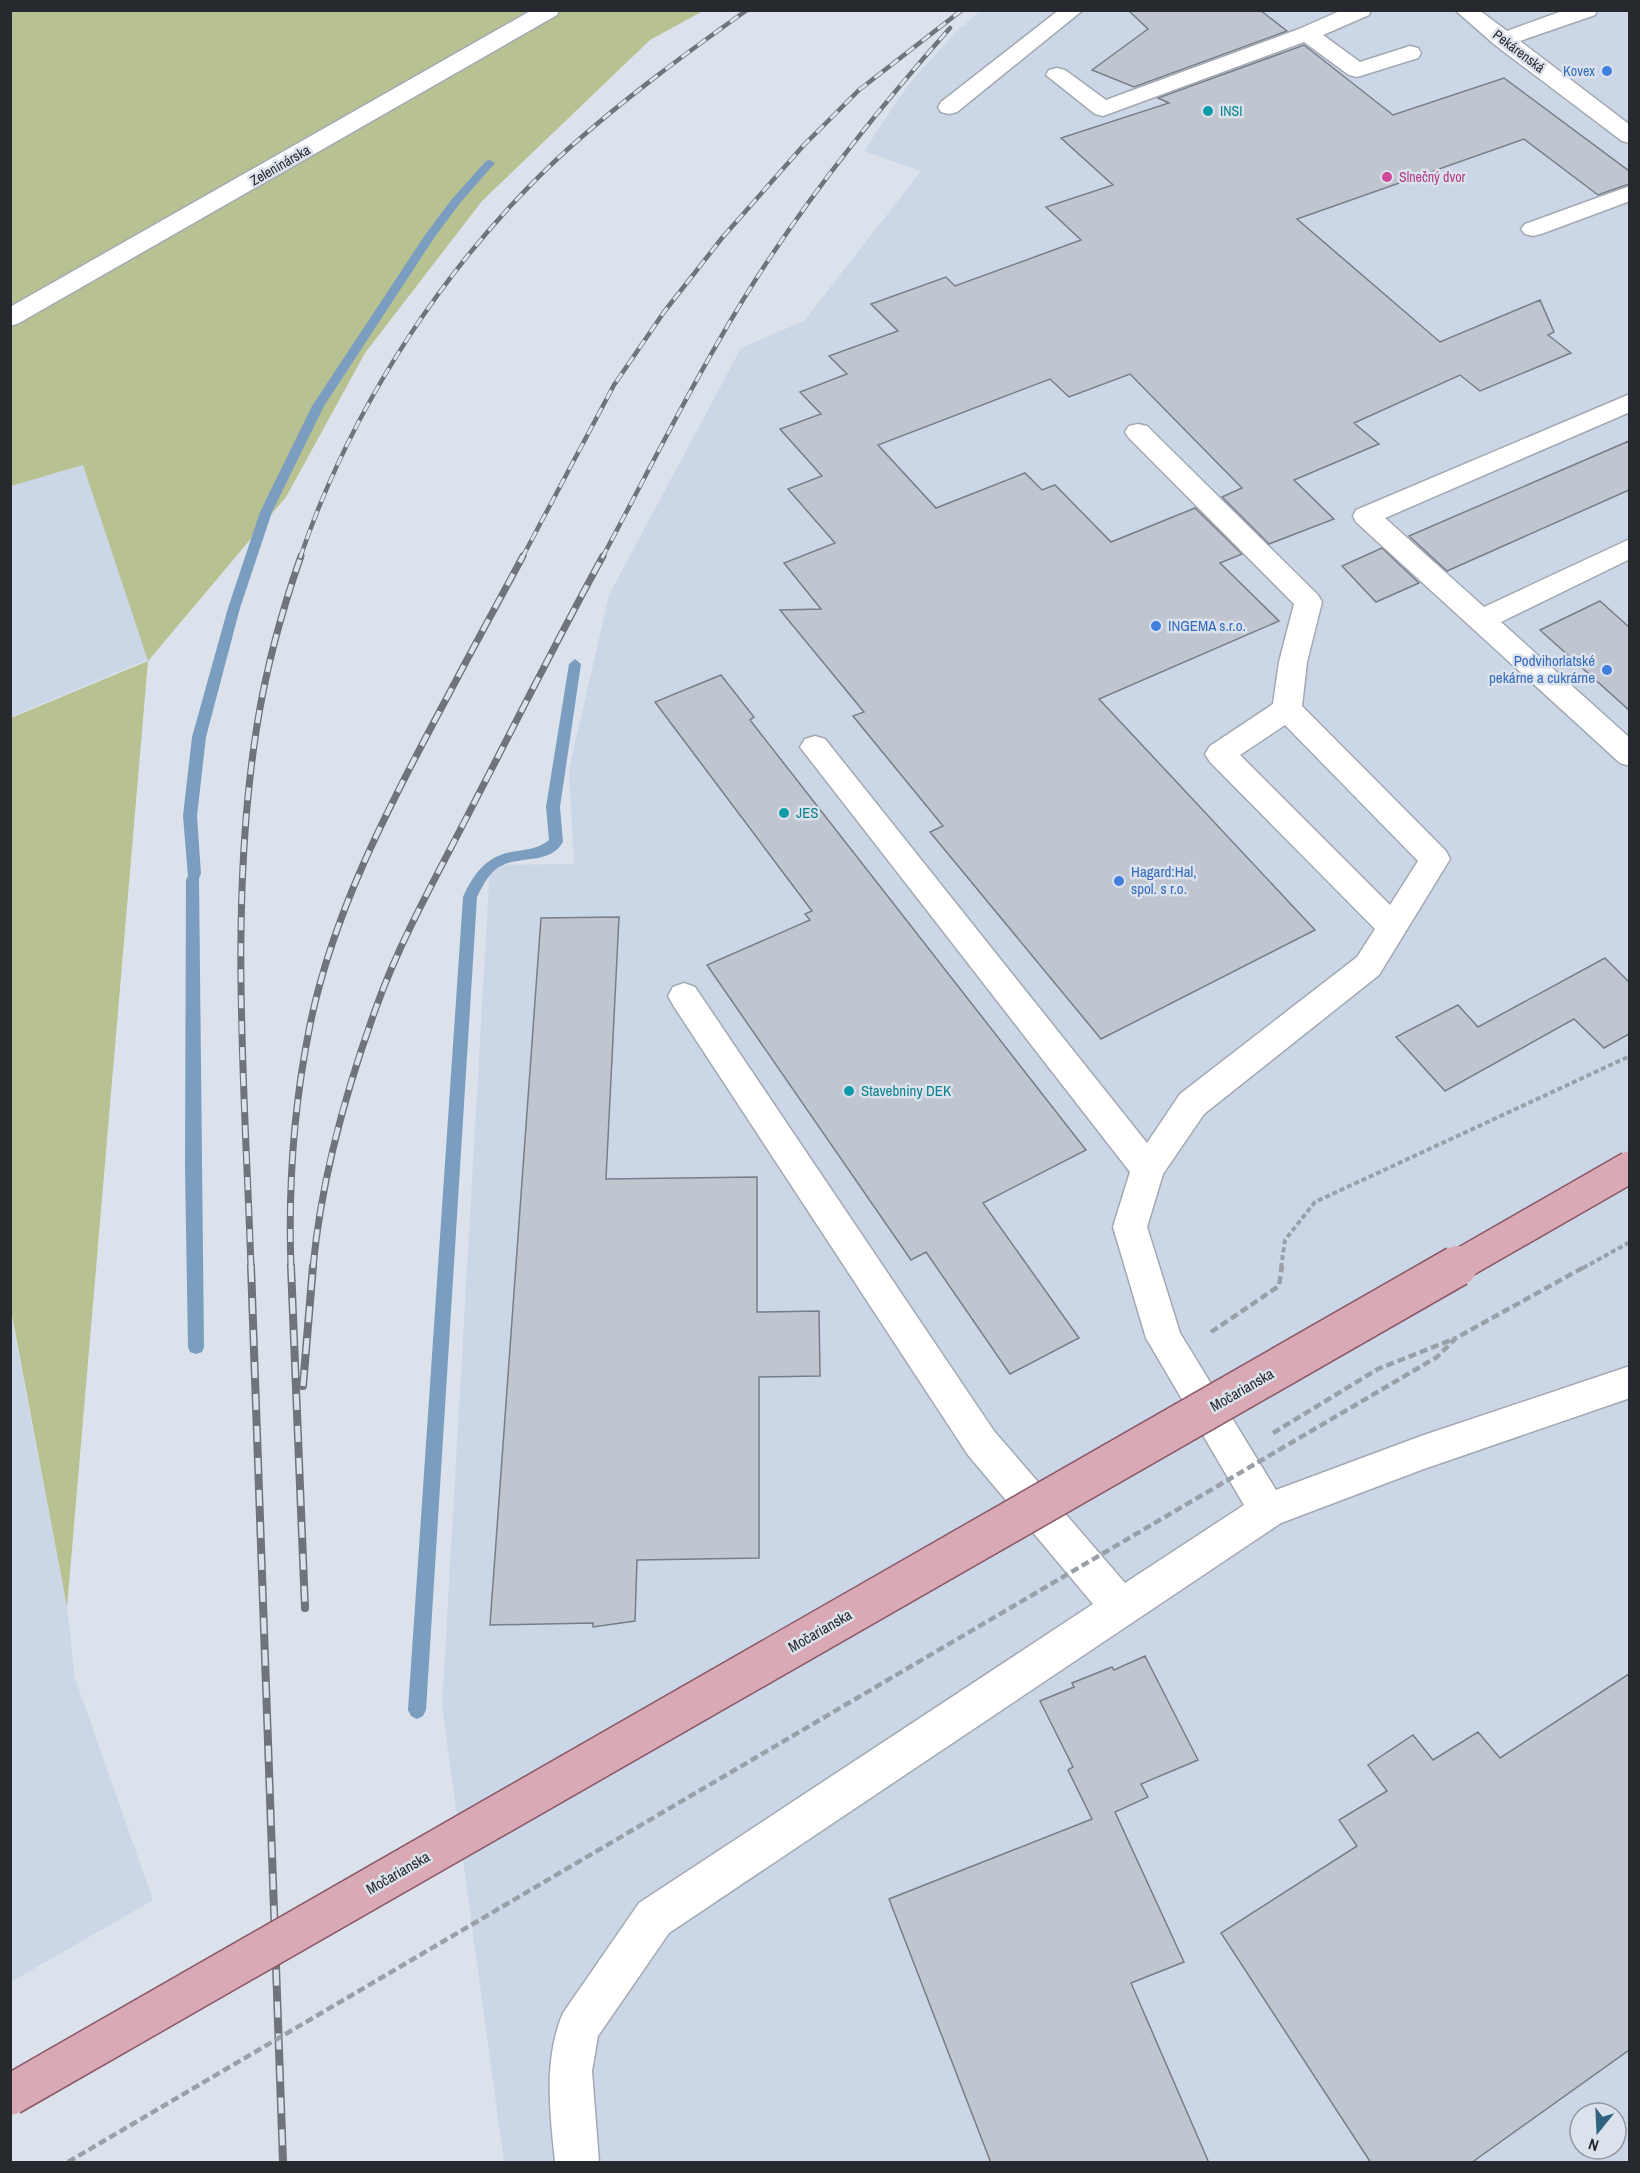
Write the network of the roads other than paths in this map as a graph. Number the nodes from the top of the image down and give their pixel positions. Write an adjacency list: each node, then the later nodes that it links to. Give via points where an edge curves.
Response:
1 (549, 10): 14 (lane, Zeleninárska)
2 (1073, 10): 10 (lane)
3 (1361, 10): 6 (lane)
4 (1465, 10): 7 (lane, Pekárenská)
5 (1587, 10): 7 (lane)
6 (1307, 34): 8 (lane, via 1358,70); 9 (lane, via 1103,109)
7 (1503, 40): 11 (lane, Pekárenská)
8 (1410, 53)
9 (1057, 75)
10 (949, 107)
11 (1629, 136)
12 (1629, 193): 13 (lane)
13 (1533, 229)
14 (10, 318)
15 (1629, 402): 18 (lane, via 1366,516)
16 (1138, 432): 19 (lane, via 1308,602 1293,662)
17 (1629, 548): 18 (lane)
18 (1481, 620): 21 (lane)
19 (1287, 709): 22 (lane, via 1435,859); 22 (lane, via 1220,754)
20 (815, 747): 25 (lane)
21 (1629, 755)
22 (1392, 926): 25 (lane, via 1368,966 1192,1104)
23 (684, 996): 28 (lane, via 981,1443)
24 (1629, 1167): 29 (main road, Močarianska, bridge)
25 (1148, 1169): 27 (lane, via 1130,1227 1164,1338)
26 (1629, 1382): 27 (lane)
27 (1268, 1510): 28 (lane)
28 (1121, 1608): 30 (lane, via 654,1918 578,2028 570,2071)
29 (10, 2096)
30 (577, 2163)

